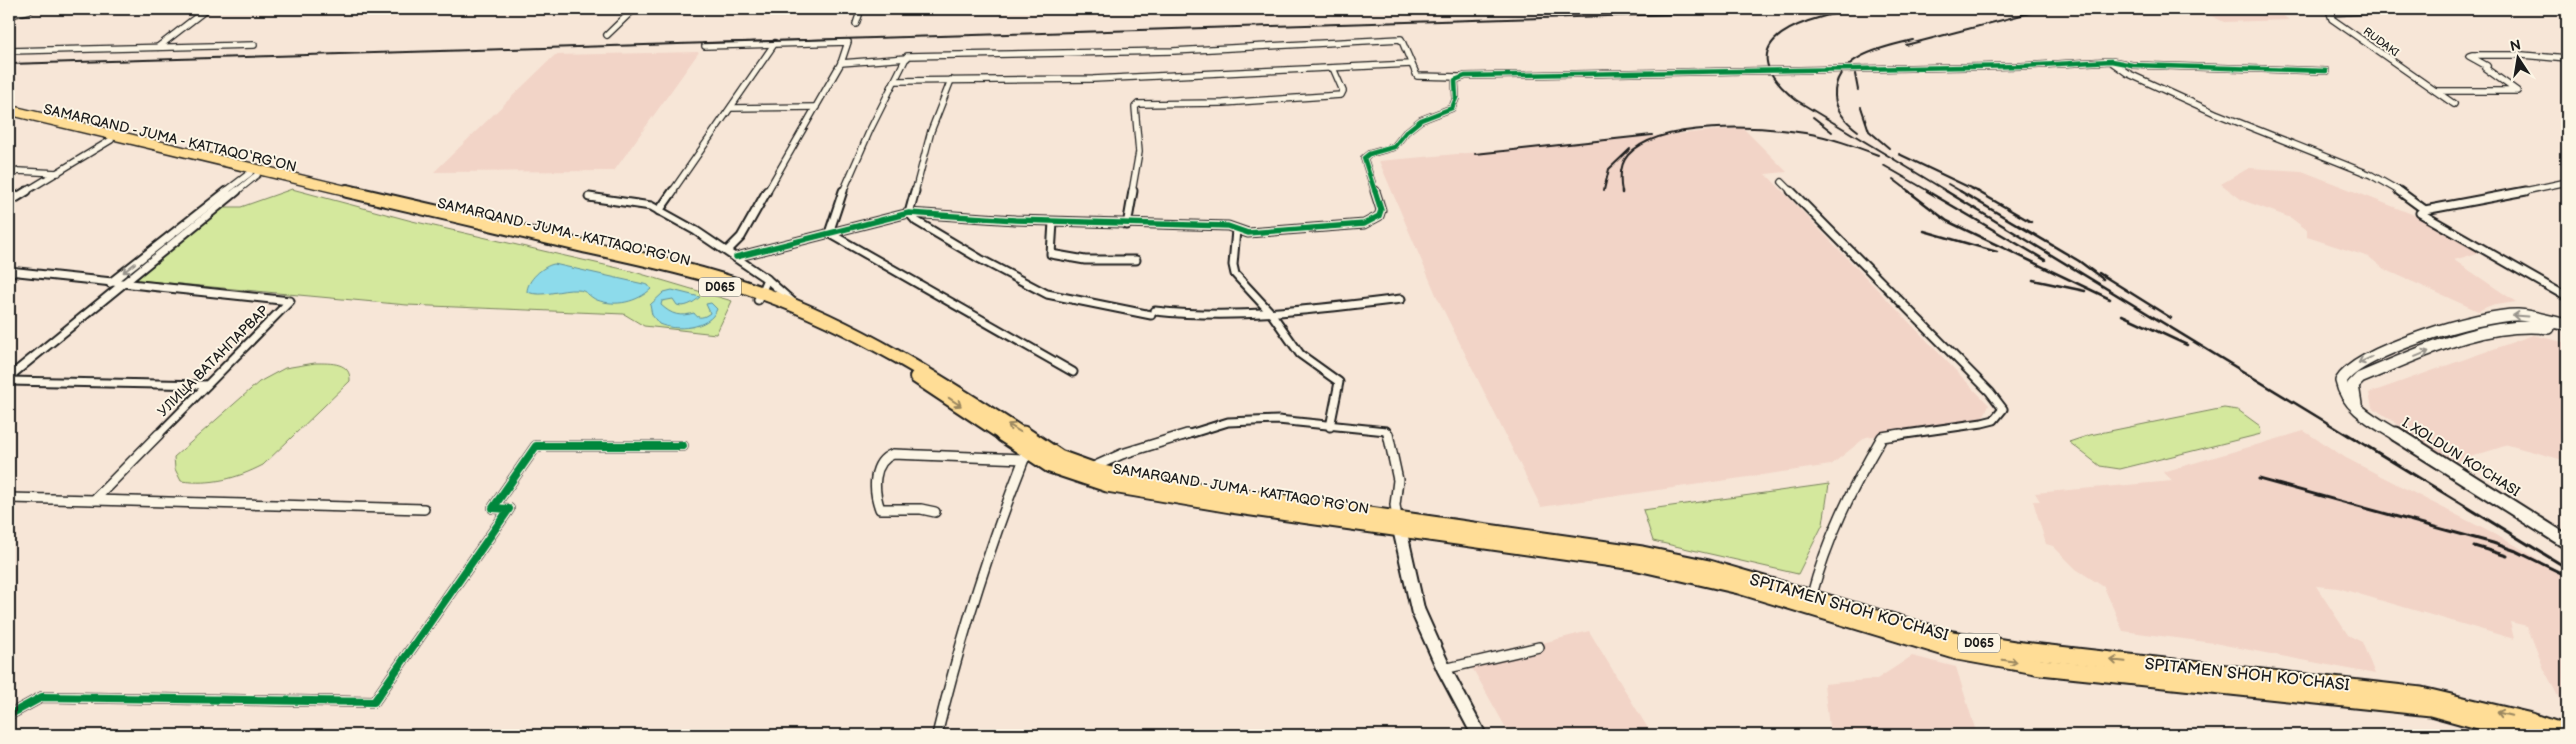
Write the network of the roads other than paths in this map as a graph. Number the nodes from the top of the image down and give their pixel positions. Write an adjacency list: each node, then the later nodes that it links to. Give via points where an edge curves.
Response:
1 (29, 9): 7 (street)
2 (207, 9): 3 (street); 13 (street)
3 (212, 9)
4 (634, 9): 9 (street)
5 (861, 9): 8 (street)
6 (2397, 9): 25 (street, RUDAKI, via 2330,14 2332,19)
7 (9, 14)
8 (856, 24)
9 (607, 35)
10 (775, 43): 12 (street); 18 (street, via 848,42); 28 (street)
11 (254, 45): 13 (street)
12 (705, 46)
13 (158, 47): 14 (street)
14 (9, 52)
15 (907, 58): 18 (street); 19 (street, via 911,55 1173,51 1401,39); 24 (street)
16 (2567, 59): 25 (street, via 2472,55 2487,66 2485,68 2491,74 2517,91)
17 (2111, 61): 21 (street); 22 (street, via 2021,66); 40 (street, via 2127,72 2215,113 2371,175)
18 (841, 62): 27 (street)
19 (1411, 64): 20 (street); 22 (street, via 1417,76)
20 (1333, 68): 23 (street, via 1093,79); 44 (street, via 1343,92 1341,95 1223,103 1138,104 1135,107 1139,152)
21 (2326, 71)
22 (1459, 77): 45 (street, via 1452,108 1421,120 1394,147 1364,158 1382,210 1374,220 1364,224 1308,229 1248,233)
23 (951, 80): 24 (street); 42 (street, via 931,130)
24 (895, 81): 46 (street, via 851,172)
25 (2436, 91): 26 (street, RUDAKI)
26 (2454, 104)
27 (816, 107): 28 (street); 47 (street, via 741,237)
28 (732, 108): 41 (street)
29 (9, 110): 31 (main road, SAMARQAND - JUMA - KATTAQO‘RG‘ON / D065)
30 (9, 116): 31 (main road, SAMARQAND - JUMA - KATTAQO‘RG‘ON / D065)
31 (62, 125): 32 (main road, SAMARQAND - JUMA - KATTAQO‘RG‘ON / D065)
32 (103, 136): 33 (street); 34 (main road, SAMARQAND - JUMA - KATTAQO‘RG‘ON / D065); 54 (main road, SAMARQAND - JUMA - KATTAQO‘RG‘ON / D065, via 683,269)
33 (58, 173): 35 (street, via 18,170); 39 (street)
34 (254, 174): 52 (street, one-way to 52); 53 (street); 54 (main road, SAMARQAND - JUMA - KATTAQO‘RG‘ON / D065)
35 (9, 176)
36 (1782, 182): 77 (street, via 1990,392 2003,409 1994,420 1982,423 1882,437 1848,496 1819,568)
37 (2567, 182): 40 (street)
38 (589, 197): 41 (street, via 651,206)
39 (9, 202)
40 (2425, 210): 55 (street, via 2420,213)
41 (659, 211): 47 (street)
42 (909, 213): 43 (street); 46 (street); 58 (street, via 916,221 980,259 1047,294 1153,313 1192,316)
43 (1053, 222): 44 (street); 49 (street, via 1052,254 1085,260)
44 (1127, 225): 45 (street, via 1228,226)
45 (1236, 230): 58 (street, via 1232,265 1235,274)
46 (829, 232): 48 (street); 61 (street)
47 (727, 251): 48 (street)
48 (736, 257): 51 (street)
49 (1136, 260)
50 (9, 270): 52 (street, УЛИЦА ВАТАНПАРВАР)
51 (767, 279): 54 (street); 57 (street)
52 (110, 283): 53 (street, УЛИЦА ВАТАНПАРВАР)
53 (120, 284): 62 (street); 64 (street, УЛИЦА ВАТАНПАРВАР, via 290,301)
54 (760, 296): 57 (main road, SAMARQAND - JUMA - KATTAQO‘RG‘ON / D065); 69 (main road, SAMARQAND - JUMA - KATTAQO‘RG‘ON / D065, one-way to 69, via 884,357)
55 (2567, 297)
56 (1401, 299): 58 (street)
57 (801, 309): 69 (main road, SAMARQAND - JUMA - KATTAQO‘RG‘ON / D065, one-way to 57, via 950,387 892,353)
58 (1271, 313): 67 (street, via 1300,354 1339,382)
59 (2567, 326): 65 (street, one-way to 65, via 2519,315 2488,317 2458,325 2362,361 2343,377)
60 (2567, 332): 66 (street, one-way to 60, via 2352,385 2360,378 2481,330 2507,326 2544,327)
61 (1073, 372)
62 (9, 377)
63 (9, 381): 64 (street)
64 (207, 385): 72 (street, УЛИЦА ВАТАНПАРВАР)
65 (2344, 392): 66 (street, I. XOLDUN KO'CHASI)
66 (2358, 408): 76 (street, I. XOLDUN KO'CHASI)
67 (1330, 427): 70 (street, via 1278,420 1228,422 1122,454); 75 (street, via 1378,430 1389,434 1398,480 1395,505)
68 (683, 446): 80 (street, via 536,446 493,508 509,509 374,702 42,698)
69 (1032, 452): 70 (main road, SAMARQAND - JUMA - KATTAQO‘RG‘ON / D065); 74 (street, via 893,454 882,460 875,473 880,508); 75 (main road, SAMARQAND - JUMA - KATTAQO‘RG‘ON / D065, via 1050,465 1073,474 1132,490); 82 (street, via 993,537 956,656)
70 (1089, 469): 75 (main road, SAMARQAND - JUMA - KATTAQO‘RG‘ON / D065, via 1160,485)
71 (9, 498): 72 (street)
72 (94, 500): 73 (street)
73 (424, 509)
74 (935, 512)
75 (1398, 523): 77 (main road, SPITAMEN SHOH KO'CHASI / D065, via 1642,554 1709,568); 79 (street, via 1418,611); 84 (main road, SPITAMEN SHOH KO'CHASI / D065, one-way to 84, via 1634,562 1739,586 1958,652 2041,667 2432,708)
76 (2567, 542)
77 (1811, 598): 81 (main road, SPITAMEN SHOH KO'CHASI / D065, one-way to 77, via 2497,712 2421,695 2024,650 1952,638)
78 (1539, 647): 79 (street)
79 (1444, 670): 83 (street)
80 (9, 715)
81 (2567, 733)
82 (937, 735)
83 (1479, 735)
84 (2529, 735)

